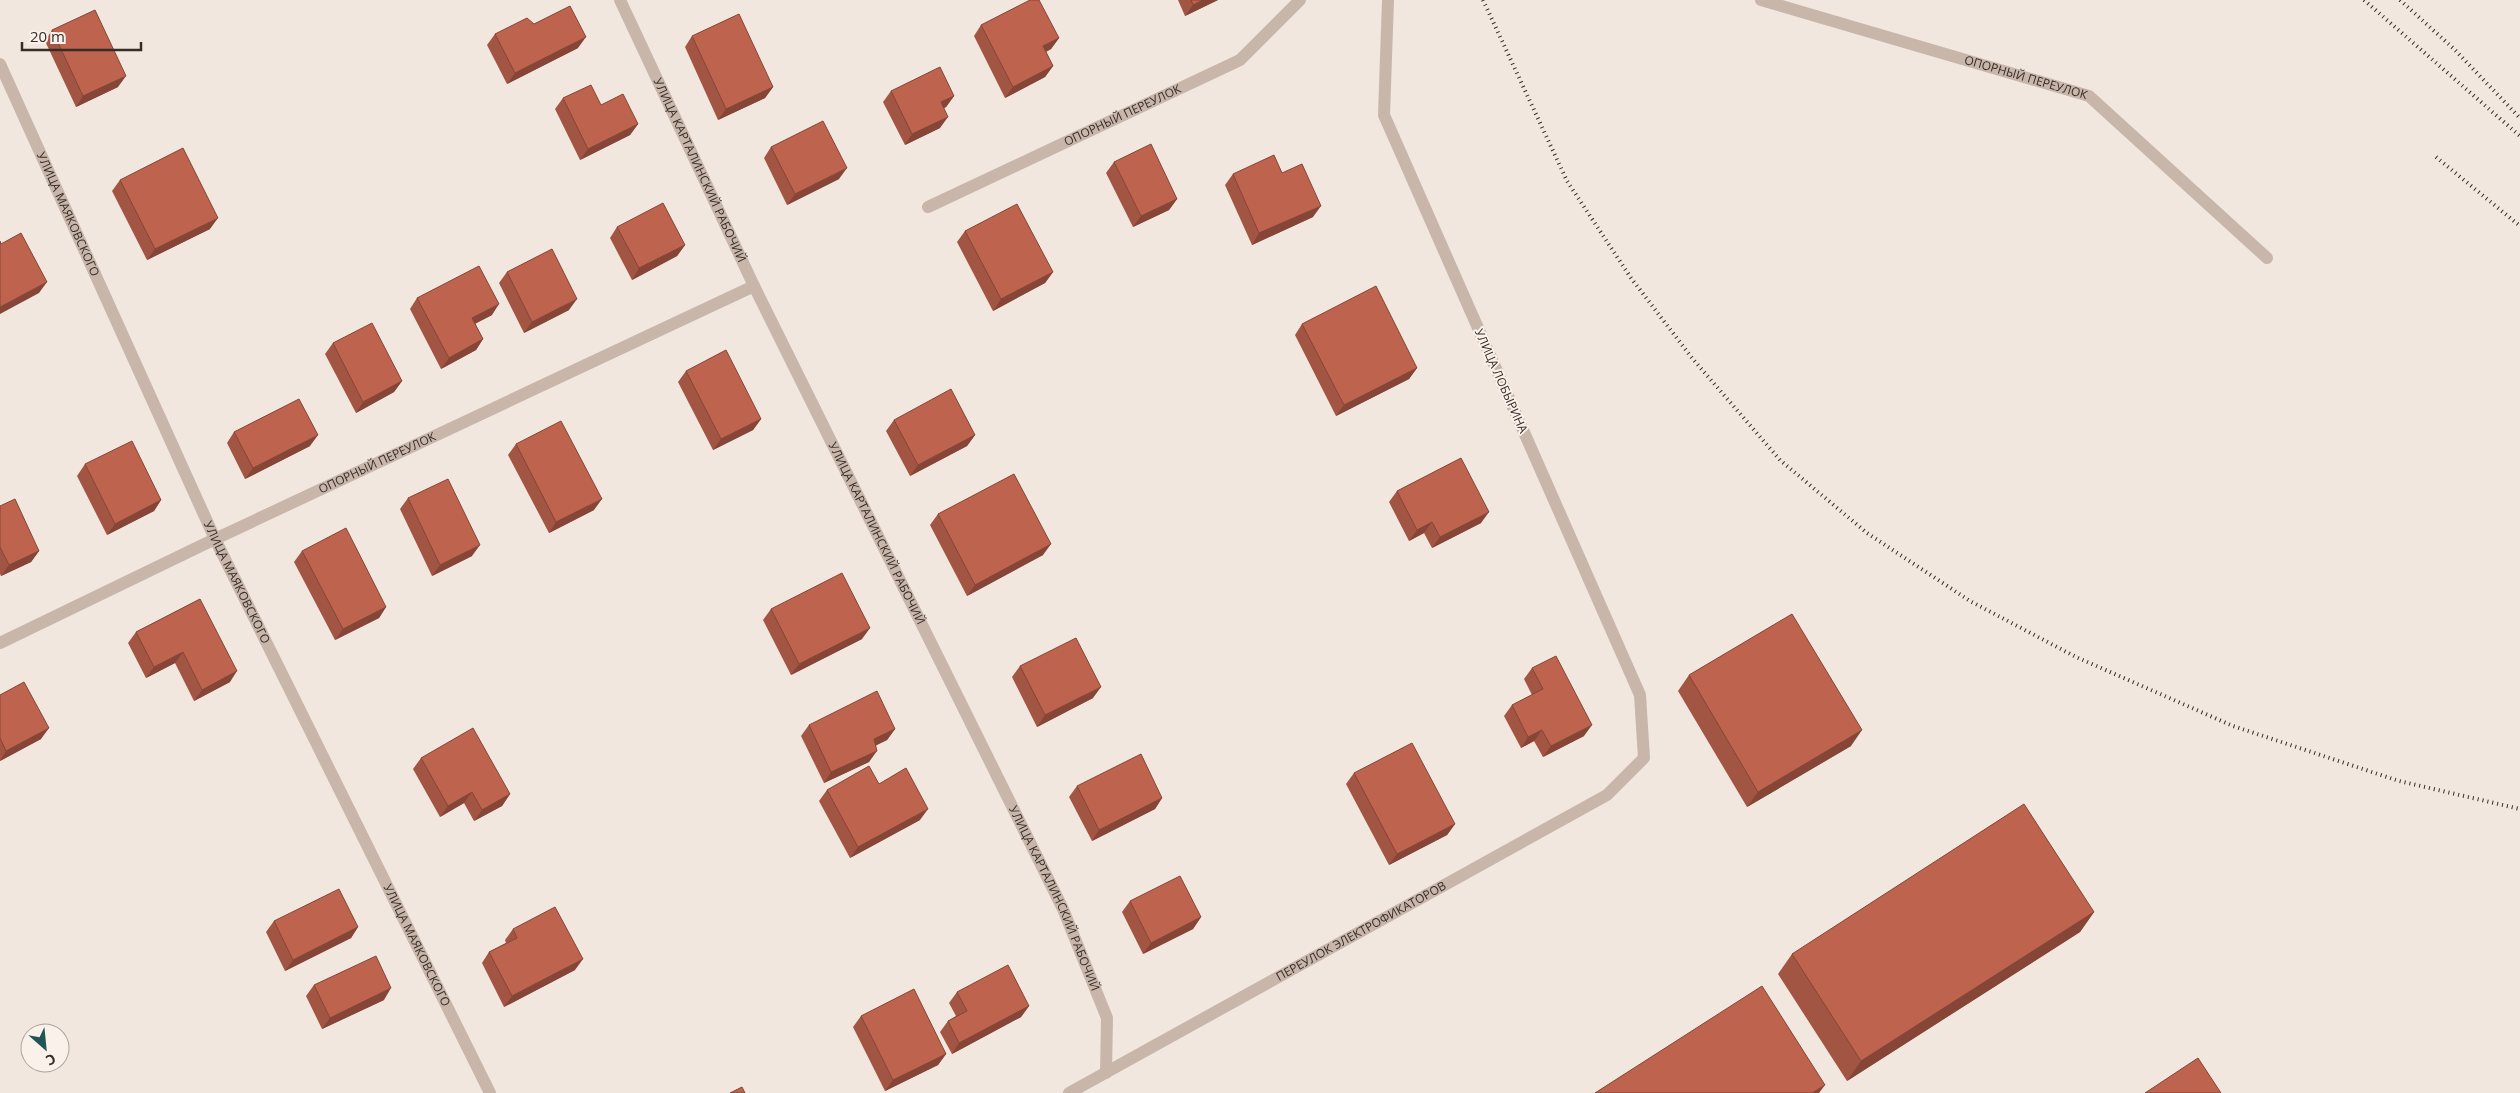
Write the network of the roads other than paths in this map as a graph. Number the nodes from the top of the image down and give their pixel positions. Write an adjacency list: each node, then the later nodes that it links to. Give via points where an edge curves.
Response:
1 (620, 0): 8 (street, УЛИЦА КАРТАЛИНСКИЙ РАБОЧИЙ)
2 (1300, 0): 6 (street, ОПОРНЫЙ ПЕРЕУЛОК, via 1240,60)
3 (1388, 0): 11 (street, УЛИЦА ЛОБЫРИНА, via 1384,115 1640,695)
4 (1761, 0): 7 (street, ОПОРНЫЙ ПЕРЕУЛОК, via 2089,96)
5 (0, 64): 9 (street, УЛИЦА МАЯКОВСКОГО)
6 (928, 207)
7 (2267, 258)
8 (754, 286): 9 (street, ОПОРНЫЙ ПЕРЕУЛОК); 12 (street, УЛИЦА КАРТАЛИНСКИЙ РАБОЧИЙ, via 1063,909 1107,1018)
9 (215, 538): 10 (street, ОПОРНЫЙ ПЕРЕУЛОК); 13 (street, УЛИЦА МАЯКОВСКОГО)
10 (0, 643)
11 (1644, 758): 12 (street, ПЕРЕУЛОК ЭЛЕКТРОФИКАТОРОВ, via 1607,795)
12 (1106, 1073): 14 (street, ПЕРЕУЛОК ЭЛЕКТРОФИКАТОРОВ)
13 (490, 1093)
14 (1069, 1093)

